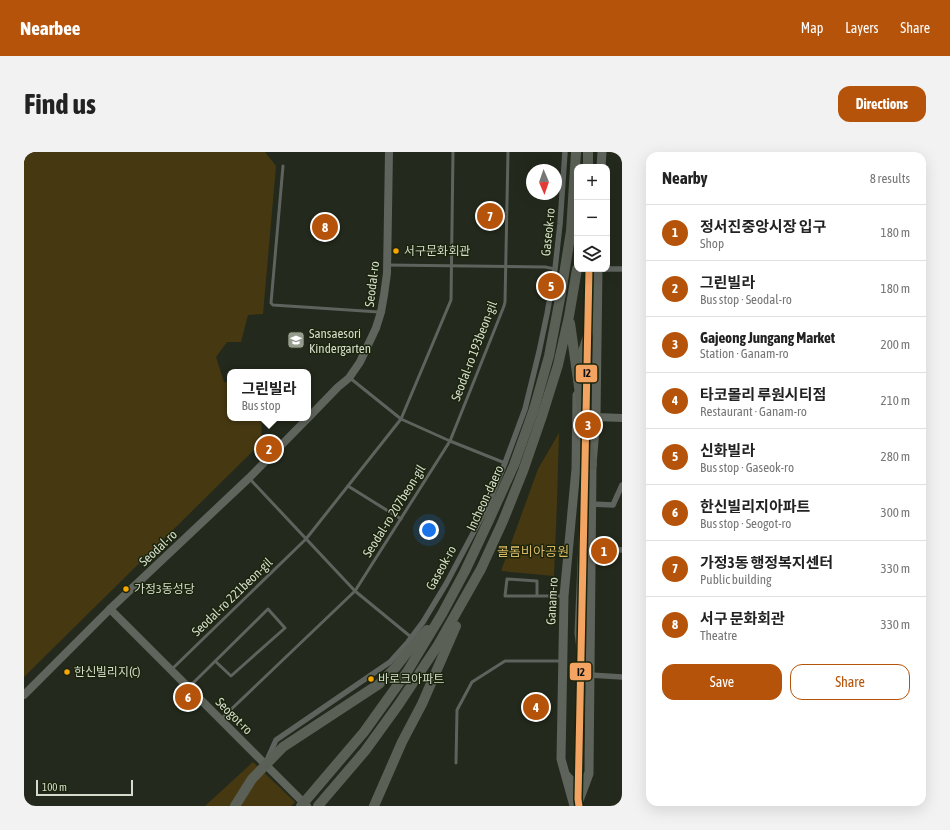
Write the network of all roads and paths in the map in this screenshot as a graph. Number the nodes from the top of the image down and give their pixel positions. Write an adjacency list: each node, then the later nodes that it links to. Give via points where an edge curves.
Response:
1 (389, 152): 11 (street, Seodal-ro)
2 (453, 152): 12 (lane)
3 (508, 152): 13 (lane, Seodal-ro 193beon-gil)
4 (565, 152): 14 (street, Gaseok-ro)
5 (576, 152): 47 (highway, Incheon-daero, via 571,231 561,293 549,356 534,409 514,465 490,520)
6 (588, 152): 8 (highway)
7 (602, 152): 9 (main road)
8 (588, 164)
9 (601, 164)
10 (283, 166): 20 (lane, via 271,303)
11 (387, 265): 12 (lane); 20 (street, Seodal-ro)
12 (451, 266): 13 (lane); 27 (lane, via 451,300)
13 (506, 266): 14 (lane); 29 (lane, Seodal-ro 193beon-gil, via 504,306)
14 (555, 269): 31 (street, Gaseok-ro, via 546,322 525,408)
15 (610, 269): 16 (street)
16 (622, 269)
17 (576, 272): 21 (highway, Incheon-daero)
18 (598, 272): 19 (main road, Ganam-ro)
19 (597, 303): 22 (main road, Ganam-ro); 25 (main road, Ganam-ro)
20 (381, 312): 23 (street, Seodal-ro, via 368,346)
21 (569, 316): 22 (highway); 41 (highway, Incheon-daero, via 558,365 523,471)
22 (577, 368): 30 (highway); 44 (main road, Ganam-ro, via 576,469)
23 (349, 378): 24 (street, Seodal-ro); 27 (lane)
24 (311, 415)
25 (596, 417): 26 (street); 32 (main road, Ganam-ro)
26 (622, 418)
27 (401, 419): 29 (lane); 35 (lane)
28 (305, 421): 33 (street, Seodal-ro)
29 (450, 441): 31 (lane); 37 (lane, Seodal-ro 207beon-gil)
30 (587, 444): 32 (highway); 43 (main road)
31 (505, 463): 48 (street, Gaseok-ro, via 487,507 446,584)
32 (592, 465): 36 (main road, Ganam-ro)
33 (249, 478): 38 (lane); 46 (street, Seodal-ro)
34 (622, 485): 36 (street, via 613,505)
35 (348, 486): 37 (lane); 38 (lane)
36 (591, 504): 39 (main road, Ganam-ro)
37 (400, 519): 42 (lane, Seodal-ro 207beon-gil)
38 (306, 539): 42 (lane); 51 (lane, Seodal-ro 221beon-gil)
39 (591, 548): 40 (street); 52 (main road, Ganam-ro)
40 (622, 550)
41 (480, 569): 62 (highway, Incheon-daero, via 438,645 399,704 365,751); 66 (highway, via 422,704)
42 (355, 591): 48 (lane); 57 (lane)
43 (580, 592): 44 (main road, via 572,586); 56 (main road, via 579,633)
44 (564, 595): 45 (lane); 50 (main road, Ganam-ro)
45 (537, 596): 45 (lane, via 506,596 506,579 538,581)
46 (110, 609): 51 (street, Seogot-ro); 55 (street, Seodal-ro)
47 (442, 614): 59 (highway, via 379,684 283,747); 64 (highway, Incheon-daero, via 407,672 364,732)
48 (411, 637): 59 (street, Gaseok-ro, via 390,662 276,740)
49 (215, 661): 49 (lane, via 268,609 285,628 231,676); 54 (lane)
50 (563, 661): 58 (lane, via 505,660 472,682 457,710); 61 (main road, Ganam-ro, via 562,760)
51 (171, 670): 54 (street, Seogot-ro)
52 (590, 675): 53 (street); 56 (main road, Ganam-ro)
53 (622, 677)
54 (188, 687): 57 (street, Seogot-ro)
55 (24, 695)
56 (589, 709): 60 (main road, Ganam-ro)
57 (221, 720): 59 (street, Seogot-ro)
58 (456, 763)
59 (265, 765): 63 (highway, via 252,779); 65 (street, Seogot-ro)
60 (589, 774): 61 (main road, via 584,780 576,782); 67 (main road, Ganam-ro)
61 (566, 775): 67 (main road, Ganam-ro)
62 (321, 803)
63 (235, 806)
64 (301, 806)
65 (307, 806)
66 (374, 806)
67 (576, 806)

